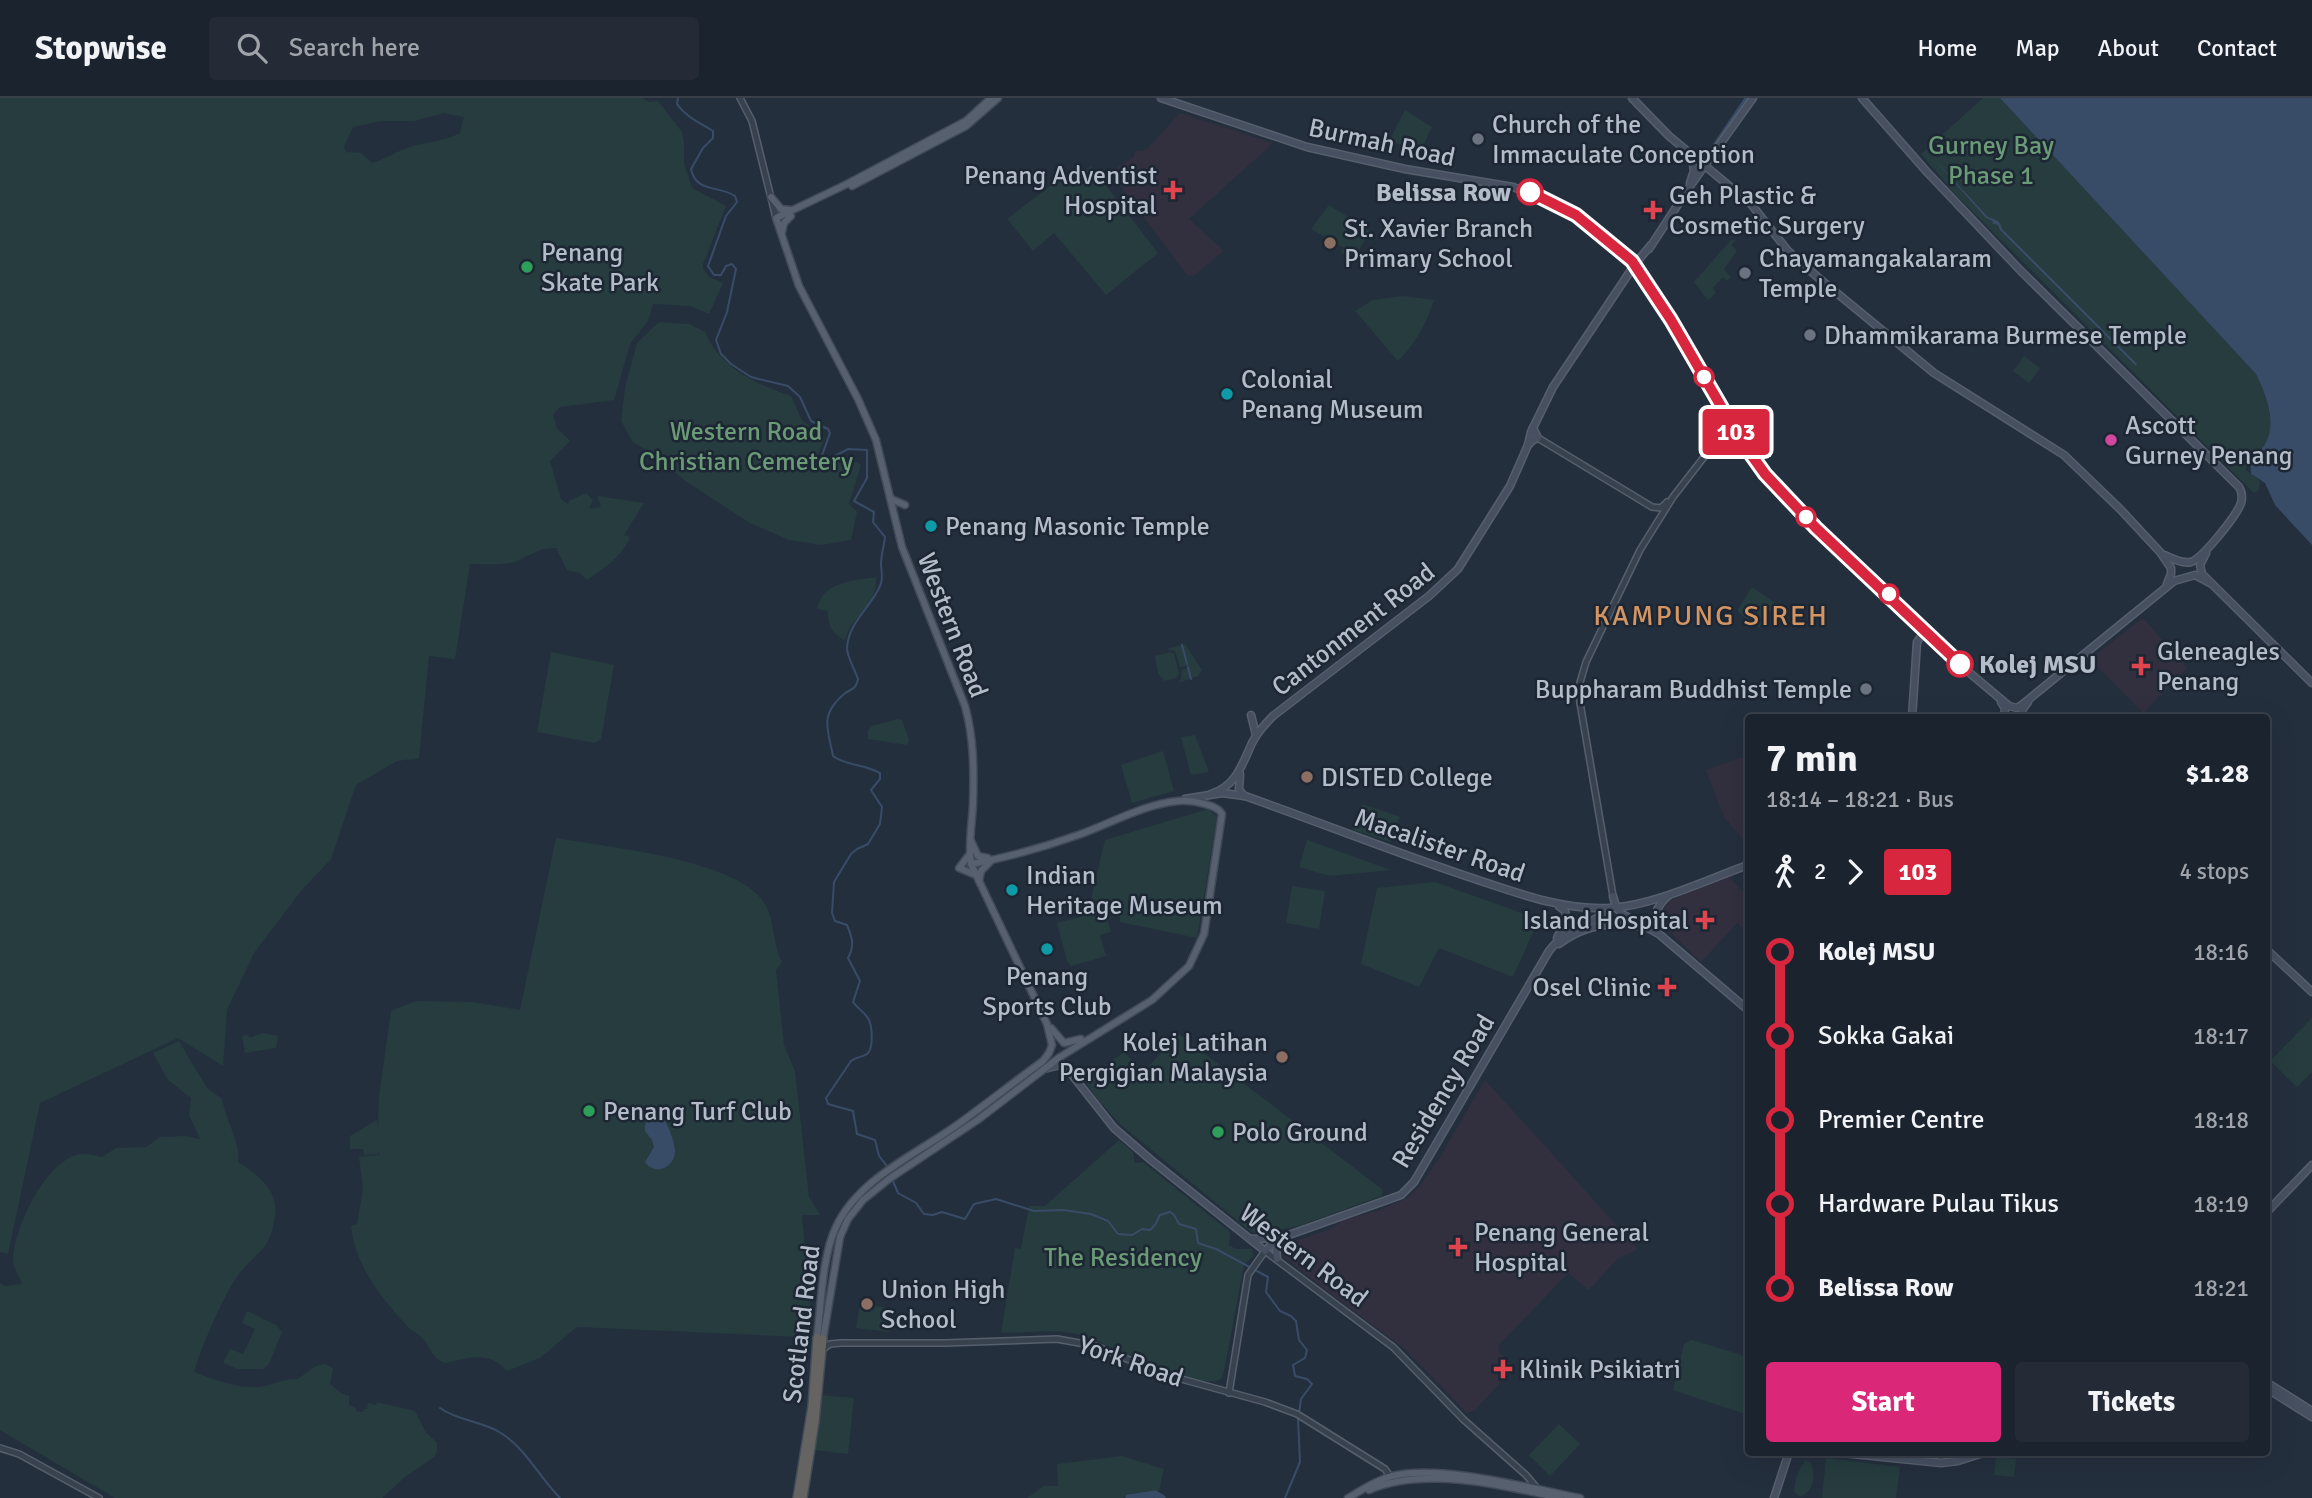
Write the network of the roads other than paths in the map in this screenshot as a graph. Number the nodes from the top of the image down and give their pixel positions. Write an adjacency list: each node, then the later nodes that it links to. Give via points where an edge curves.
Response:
1 (740, 98): 11 (street, via 752,121)
2 (991, 98): 12 (main road, via 966,121)
3 (998, 98): 12 (main road, via 966,126)
4 (1161, 98): 16 (main road, Burmah Road, via 1307,147 1528,191 1576,215)
5 (1632, 98): 8 (main road)
6 (1753, 98): 9 (main road, Cantonment Road)
7 (1862, 98): 28 (main road, via 2020,270 2239,487 2240,506)
8 (1692, 156): 9 (main road); 10 (main road)
9 (1705, 166): 10 (main road, Cantonment Road); 29 (main road, via 1751,204 1801,263 1934,373 2064,455)
10 (1689, 188): 15 (main road, Cantonment Road)
11 (771, 197): 12 (main road, via 781,209); 13 (street)
12 (793, 212): 13 (main road); 14 (main road)
13 (777, 220): 14 (main road, Western Road)
14 (781, 235): 24 (main road, Western Road, via 808,306 867,416)
15 (1648, 248): 16 (main road, via 1635,254); 17 (main road, Cantonment Road); 18 (main road, Cantonment Road)
16 (1622, 252): 17 (main road, Burmah Road)
17 (1635, 264): 18 (main road, Burmah Road); 20 (main road, Cantonment Road, via 1560,375)
18 (1640, 272): 19 (main road, Burmah Road)
19 (1727, 417): 23 (street, via 1725,430); 32 (main road, Burmah Road, via 1776,487)
20 (1533, 428): 21 (main road); 22 (main road, Cantonment Road)
21 (1538, 438): 22 (main road); 26 (street)
22 (1528, 445): 39 (main road, Cantonment Road, via 1506,494 1452,576)
23 (1673, 497): 26 (street, via 1663,507); 27 (street)
24 (891, 499): 25 (main road); 45 (main road, Western Road, via 908,563 970,722)
25 (905, 505)
26 (1652, 507): 27 (street, via 1657,513)
27 (1655, 525): 53 (street, via 1590,652 1579,686)
28 (2212, 542): 29 (main road, via 2189,562); 30 (main road, via 2200,565)
29 (2160, 552): 31 (main road, via 2171,568)
30 (2210, 583): 31 (main road, via 2190,576); 33 (main road)
31 (2163, 588): 34 (main road)
32 (1930, 635): 35 (main road, Burmah Road); 36 (main road, via 1922,635 1917,642)
33 (2312, 683)
34 (2031, 698): 35 (main road, via 2017,708); 38 (main road)
35 (2000, 700): 37 (main road)
36 (1912, 714)
37 (2004, 714)
38 (2022, 714)
39 (1270, 719): 40 (main road, Cantonment Road); 40 (main road, via 1251,715)
40 (1256, 737): 41 (main road, Cantonment Road)
41 (1241, 769): 42 (main road, via 1228,786); 43 (main road, via 1238,786)
42 (1211, 794): 43 (main road, Macalister Road); 44 (main road, Macalister Road)
43 (1245, 796): 54 (main road, Macalister Road, via 1402,855)
44 (1179, 800): 47 (main road, Macalister Road); 64 (main road, Scotland Road, via 1214,806 1222,814 1203,939 1187,968 1162,992)
45 (971, 839): 46 (main road, Western Road); 47 (main road, via 978,856)
46 (970, 853): 49 (main road, Western Road); 51 (main road, via 959,868)
47 (1001, 858): 48 (main road, Macalister Road)
48 (992, 860): 49 (main road, Macalister Road); 51 (main road)
49 (971, 864): 51 (main road, Western Road)
50 (1745, 866): 52 (main road, Macalister Road)
51 (978, 879): 63 (main road, Western Road)
52 (1671, 892): 55 (main road, Macalister Road); 58 (main road, via 1657,909)
53 (1613, 896): 55 (main road); 56 (main road); 57 (main road)
54 (1551, 902): 56 (main road, Macalister Road); 59 (main road, Residency Road, via 1565,911 1567,918)
55 (1632, 905): 57 (main road, Macalister Road)
56 (1594, 908): 57 (main road, Macalister Road)
57 (1614, 908): 58 (main road); 59 (main road, via 1568,932)
58 (1656, 932): 59 (main road, via 1620,924 1595,926 1572,934); 62 (main road)
59 (1549, 951): 70 (main road, Residency Road, via 1414,1182 1397,1197)
60 (2270, 953): 61 (main road)
61 (2312, 992)
62 (1745, 1007)
63 (1048, 1024): 64 (main road, via 1064,1043); 65 (main road, Western Road)
64 (1092, 1035): 66 (main road, Scotland Road)
65 (1051, 1048): 68 (main road, Scotland Road, via 1043,1061)
66 (1044, 1069): 68 (main road, Scotland Road, via 961,1132); 71 (main road, Western Road, via 1065,1066 1114,1128)
67 (2312, 1165): 69 (main road)
68 (891, 1174): 74 (main road, Scotland Road, via 855,1209 839,1237)
69 (2270, 1209)
70 (1286, 1236): 71 (main road); 72 (main road, Residency Road); 73 (main road, via 1278,1244)
71 (1248, 1238): 72 (main road, Western Road)
72 (1265, 1251): 73 (street, Western Road); 79 (street, via 1251,1269 1245,1291)
73 (1278, 1259): 87 (street, Western Road, via 1393,1347)
74 (820, 1338): 75 (street, York Road); 76 (highway, Scotland Road); 89 (highway, Scotland Road)
75 (841, 1343): 76 (street, York Road); 79 (street, York Road, via 1066,1339)
76 (822, 1350): 90 (highway, Scotland Road)
77 (2270, 1385): 80 (main road)
78 (2270, 1391): 81 (main road)
79 (1229, 1393): 86 (street, York Road, via 1305,1418 1385,1469)
80 (2312, 1411)
81 (2312, 1417)
82 (0, 1448): 88 (street)
83 (1786, 1456): 95 (main road)
84 (1872, 1456): 85 (main road, via 1941,1463)
85 (1974, 1456)
86 (1392, 1479): 87 (main road, via 1443,1474); 91 (main road); 92 (main road); 93 (main road, via 1454,1480)
87 (1537, 1488): 94 (main road)
88 (99, 1498)
89 (797, 1498)
90 (803, 1498)
91 (1348, 1498)
92 (1356, 1498)
93 (1560, 1498)
94 (1580, 1498)
95 (1773, 1498)

